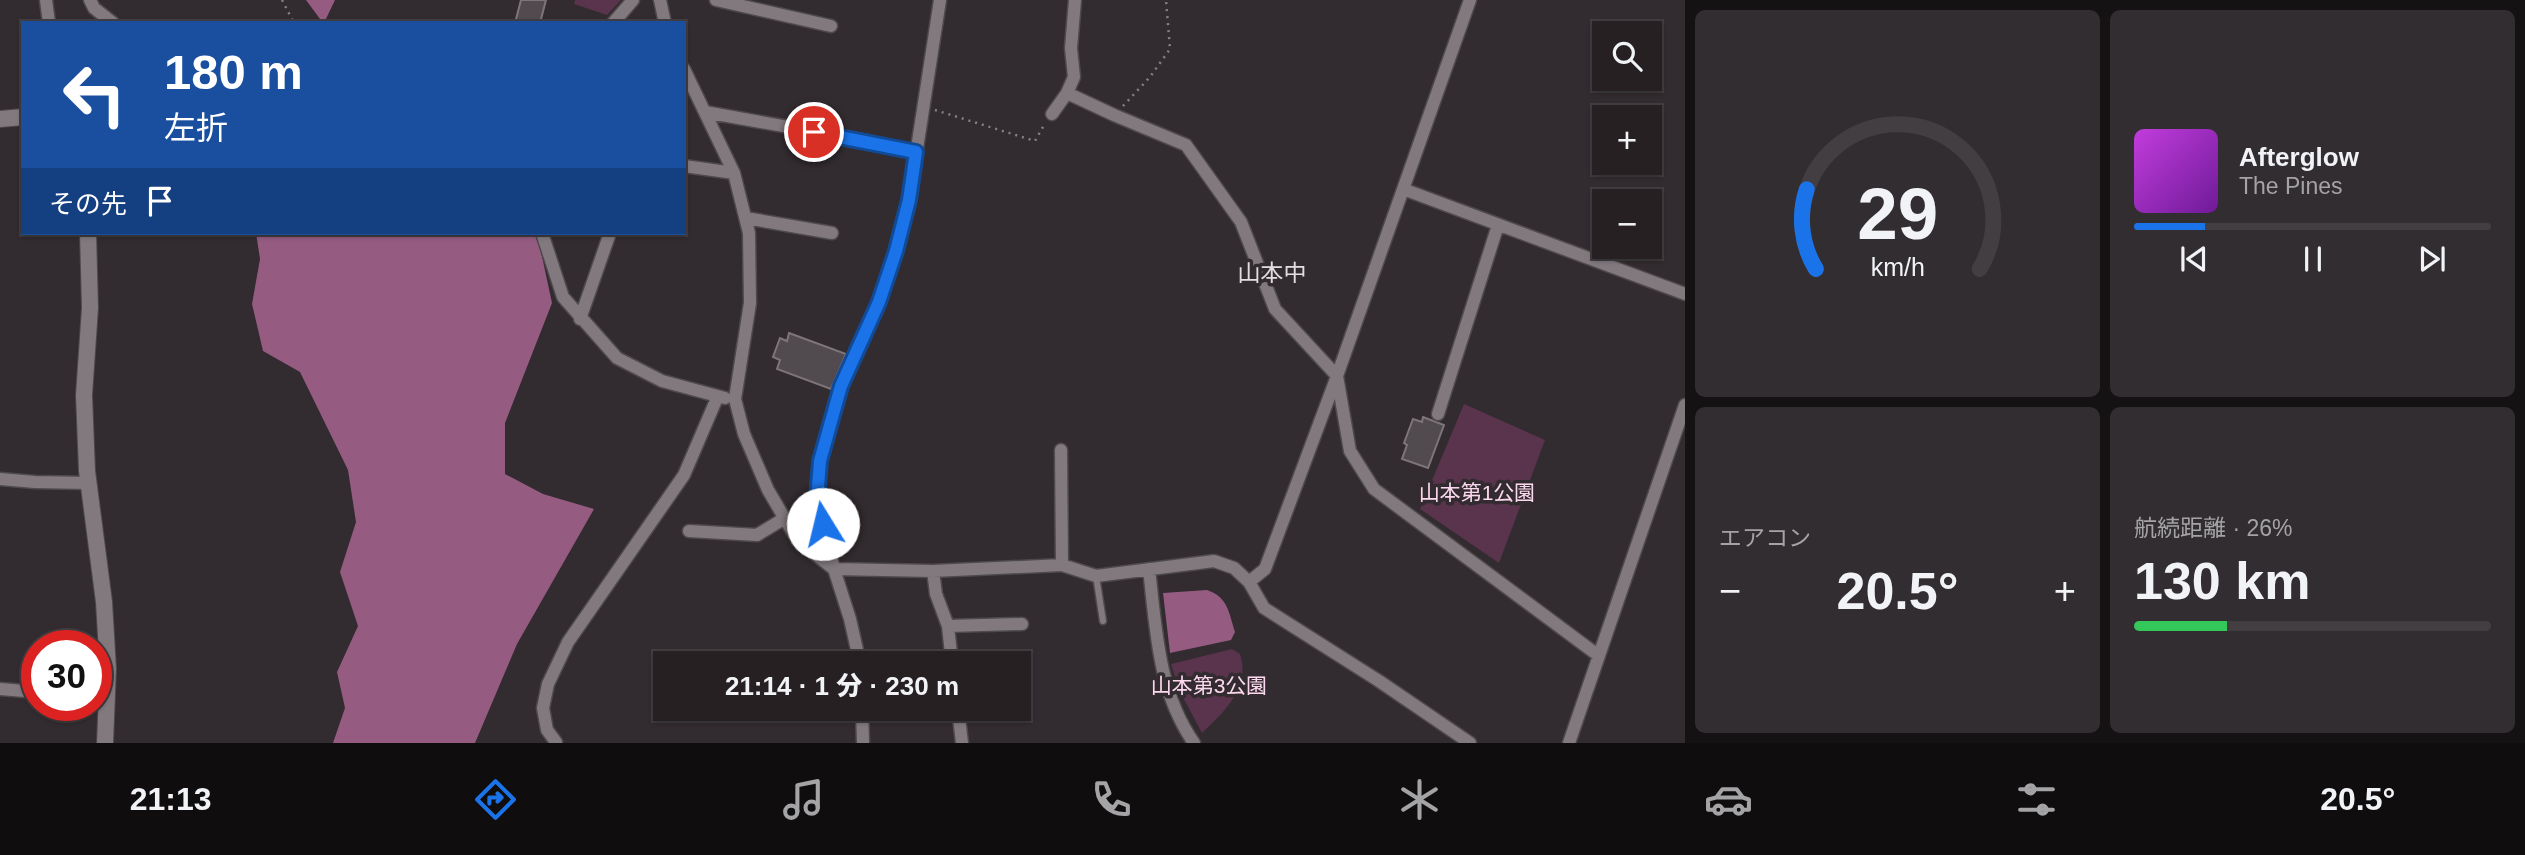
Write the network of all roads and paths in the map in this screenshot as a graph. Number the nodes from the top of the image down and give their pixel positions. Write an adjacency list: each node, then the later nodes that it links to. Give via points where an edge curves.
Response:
1 (46, 0): 11 (street)
2 (90, 0): 12 (street)
3 (282, 0): 13 (path)
4 (632, 0): 14 (street)
5 (660, 0): 15 (street)
6 (716, 0): 16 (street)
7 (940, 0): 19 (street)
8 (1075, 0): 18 (street, via 1074,77)
9 (1166, 0): 22 (path, via 1170,49)
10 (1469, 0): 28 (street)
11 (49, 21)
12 (110, 21)
13 (293, 21)
14 (615, 21)
15 (665, 21)
16 (831, 26)
17 (686, 73): 20 (street)
18 (1067, 93): 21 (street); 22 (street)
19 (923, 106): 21 (path, via 1035,141); 25 (street)
20 (705, 112): 25 (street); 27 (street)
21 (1052, 114)
22 (1114, 116): 37 (street, via 1186,145 1241,222 1275,309)
23 (21, 117): 24 (street)
24 (0, 118)
25 (916, 152): 48 (street, via 896,251 841,386 820,461 817,500)
26 (686, 166): 27 (street)
27 (734, 173): 29 (street)
28 (1403, 189): 30 (street); 37 (street)
29 (746, 218): 31 (street); 39 (street, via 750,303)
30 (1498, 225): 35 (street); 41 (street)
31 (832, 233)
32 (88, 235): 44 (street, via 90,308 84,395)
33 (543, 235): 36 (street, via 563,297)
34 (609, 235): 36 (street)
35 (1685, 294)
36 (580, 318): 38 (street, via 617,358 662,381)
37 (1337, 376): 52 (street, via 1265,569); 59 (street, via 1350,451 1374,489)
38 (718, 398): 39 (street); 65 (street, via 684,475 568,642 548,684 542,708 547,730)
39 (735, 399): 45 (street, via 744,434)
40 (1685, 405): 59 (street)
41 (1438, 414)
42 (1061, 450): 47 (street)
43 (0, 479): 44 (street)
44 (88, 483): 56 (street)
45 (785, 518): 46 (street, via 757,535); 48 (street, via 798,541)
46 (689, 531)
47 (1062, 565): 50 (street); 51 (street)
48 (834, 569): 50 (street); 57 (street)
49 (1149, 569): 51 (street); 52 (street, via 1214,561 1234,568); 69 (street, via 1159,661 1180,724)
50 (933, 571): 55 (street)
51 (1096, 576): 53 (lane)
52 (1249, 582): 70 (street, via 1264,608)
53 (1103, 621)
54 (1022, 624): 55 (street)
55 (948, 626): 58 (street)
56 (106, 630)
57 (857, 651)
58 (951, 651)
59 (1599, 656): 71 (street)
60 (0, 689): 61 (street)
61 (21, 691)
62 (104, 721): 66 (street)
63 (862, 721): 67 (street)
64 (959, 721): 68 (street)
65 (556, 742)
66 (105, 743)
67 (863, 743)
68 (962, 743)
69 (1194, 743)
70 (1470, 743)
71 (1569, 743)

